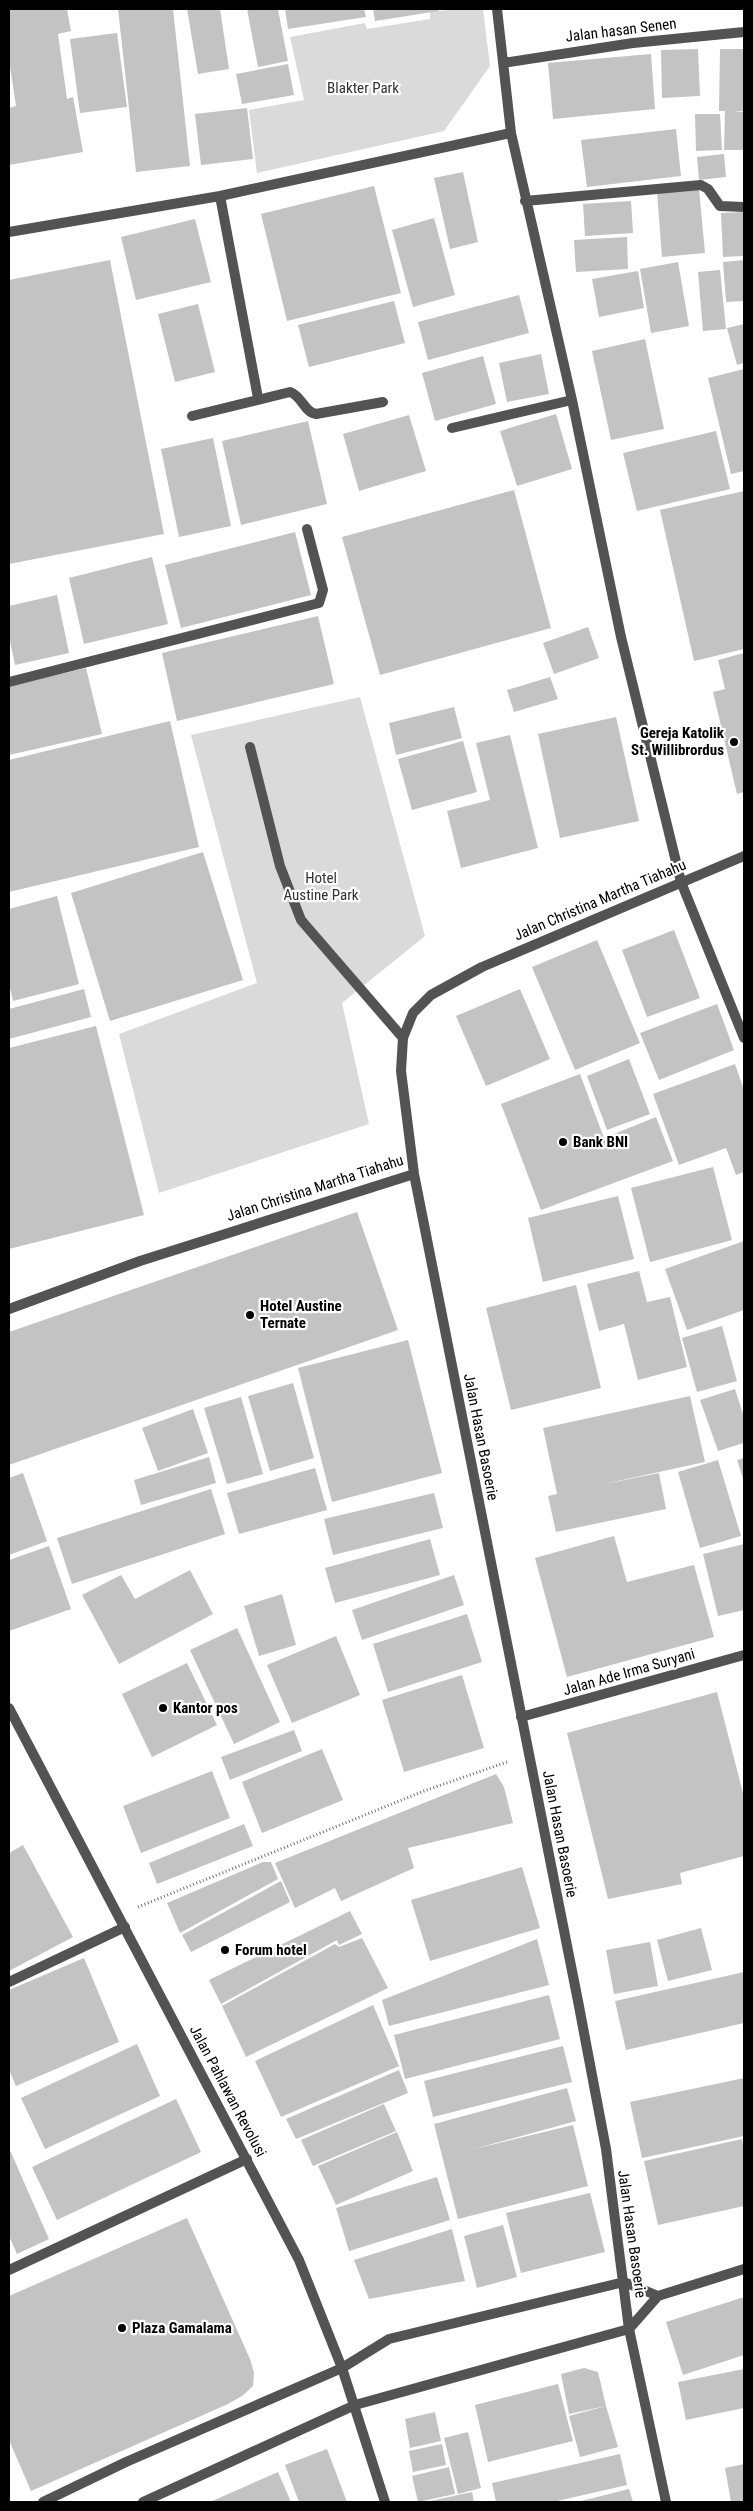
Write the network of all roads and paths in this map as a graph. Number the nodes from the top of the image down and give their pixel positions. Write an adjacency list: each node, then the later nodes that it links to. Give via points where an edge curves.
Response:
1 (496, 9): 3 (street)
2 (744, 32): 3 (street, Jalan hasan Senen, via 625,44)
3 (503, 63): 4 (street)
4 (511, 133): 5 (street); 6 (street)
5 (220, 196): 8 (street); 9 (street)
6 (526, 201): 7 (street, via 701,186 708,189 720,206); 10 (street)
7 (744, 207)
8 (9, 232)
9 (258, 398): 11 (street, via 290,392 316,414); 12 (street)
10 (572, 400): 13 (street); 18 (street, via 621,637)
11 (384, 402)
12 (192, 416)
13 (452, 428)
14 (307, 529): 15 (street, via 322,590 319,603)
15 (9, 682)
16 (250, 747): 19 (street, via 280,866 301,920)
17 (744, 856): 18 (street, Jalan Christina Martha Tiahahu)
18 (681, 882): 19 (street, Jalan Christina Martha Tiahahu, via 482,967 432,995 413,1013); 20 (street)
19 (403, 1038): 21 (street, Jalan Christina Martha Tiahahu, via 401,1071)
20 (744, 1038)
21 (414, 1174): 22 (street, Jalan Christina Martha Tiahahu, via 140,1261); 25 (street, Jalan Hasan Basoerie)
22 (9, 1308)
23 (744, 1655): 25 (street, Jalan Ade Irma Suryani)
24 (9, 1708): 27 (street, Jalan Pahlawan Revolusi)
25 (521, 1717): 26 (street, Jalan Hasan Basoerie)
26 (529, 1754): 27 (path, via 424,1792); 33 (street, Jalan Hasan Basoerie, via 606,2149)
27 (118, 1915): 28 (street, Jalan Pahlawan Revolusi)
28 (125, 1927): 29 (street); 30 (street, Jalan Pahlawan Revolusi)
29 (9, 1982)
30 (247, 2159): 32 (street); 36 (street, Jalan Pahlawan Revolusi, via 299,2260)
31 (744, 2269): 34 (street)
32 (9, 2270)
33 (624, 2282): 34 (street); 35 (street, Jalan Hasan Basoerie); 36 (street, via 389,2339)
34 (658, 2296): 35 (street)
35 (630, 2329): 37 (street); 41 (street, Jalan Hasan Basoerie)
36 (342, 2368): 37 (street, Jalan Pahlawan Revolusi); 38 (street, via 126,2462)
37 (355, 2405): 39 (street); 40 (street, Jalan Pahlawan Revolusi)
38 (43, 2502)
39 (143, 2502)
40 (385, 2502)
41 (666, 2502)

